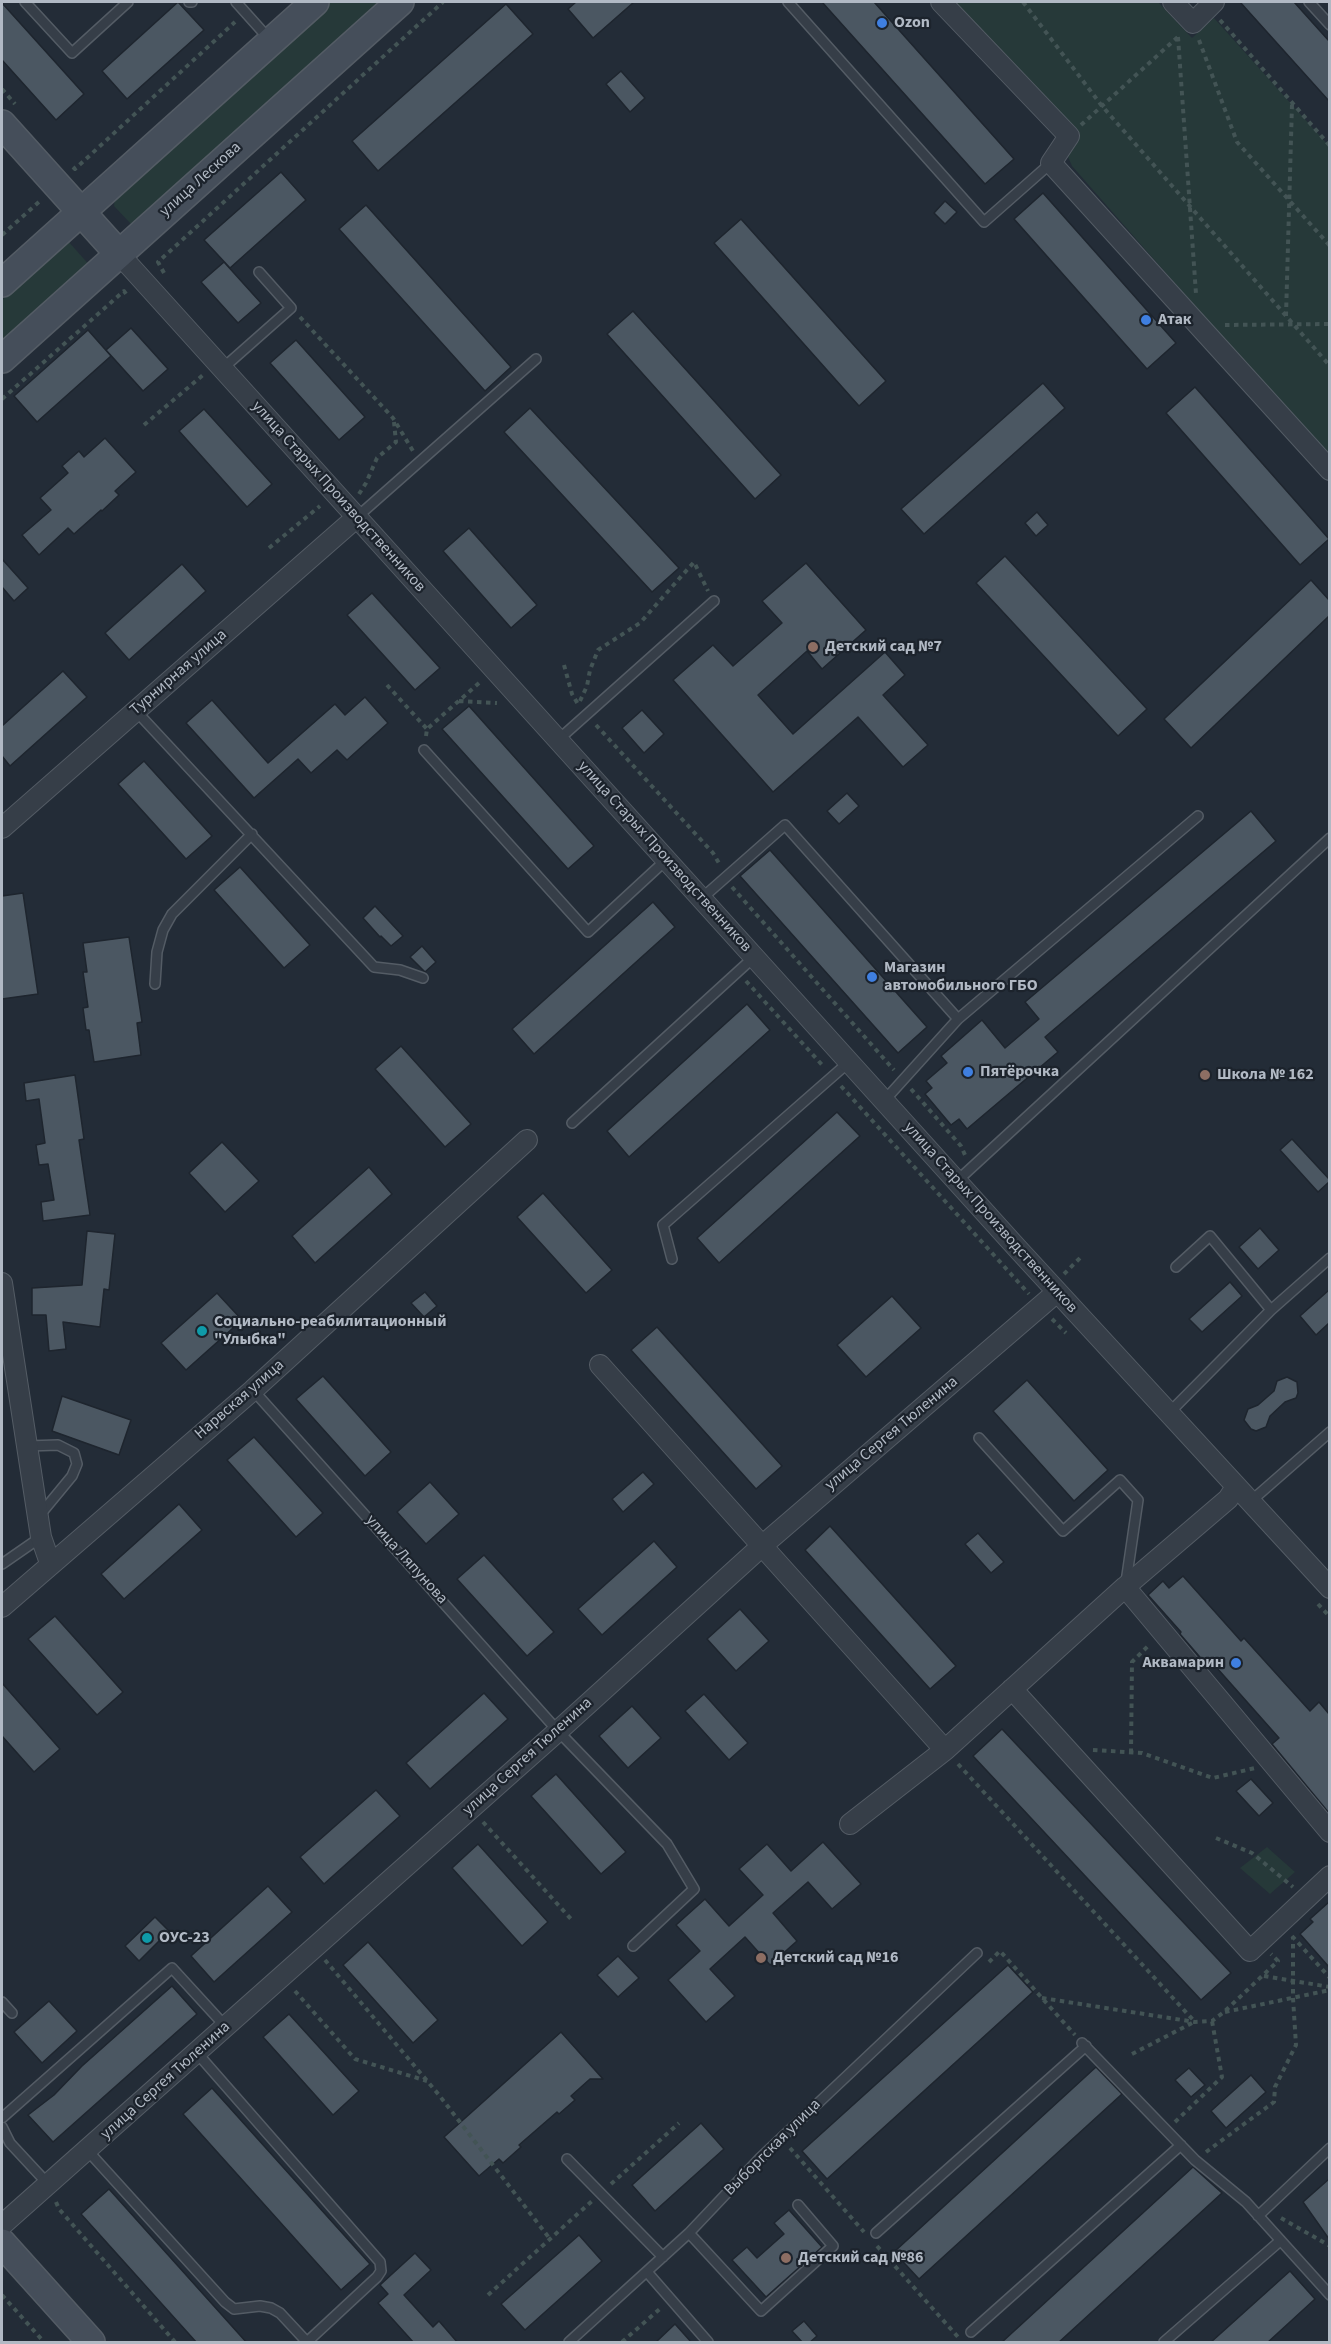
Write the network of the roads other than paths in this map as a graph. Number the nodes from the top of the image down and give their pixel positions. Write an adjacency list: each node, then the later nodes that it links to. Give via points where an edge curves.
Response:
1 (25, 2): 2 (lane, via 72,53)
2 (128, 2)
3 (236, 2): 12 (lane)
4 (315, 2): 12 (main road)
5 (400, 2): 16 (main road, улица Лескова)
6 (788, 2): 14 (lane, via 984,222)
7 (941, 2): 14 (street, via 1069,136)
8 (1173, 2): 10 (street, via 1193,24)
9 (1309, 2): 11 (lane)
10 (1212, 4)
11 (1329, 25)
12 (271, 42): 15 (main road)
13 (2, 124): 15 (main road, улица Старых Производственников)
14 (1051, 163): 22 (street)
15 (81, 212): 16 (main road, улица Старых Производственников); 18 (main road)
16 (119, 254): 19 (main road, улица Лескова); 21 (street, улица Старых Производственников)
17 (260, 272): 21 (lane, via 291,308)
18 (2, 283)
19 (2, 359)
20 (536, 359): 23 (lane, via 420,462)
21 (222, 369): 23 (street, улица Старых Производственников)
22 (1329, 470)
23 (353, 513): 25 (street, Турнирная улица); 26 (street, улица Старых Производственников)
24 (714, 601): 26 (lane)
25 (136, 711): 29 (street, Турнирная улица); 30 (lane)
26 (558, 740): 32 (street, улица Старых Производственников)
27 (424, 750): 32 (lane, via 588,932)
28 (1198, 816): 37 (lane)
29 (2, 828)
30 (252, 834): 35 (lane, via 374,967); 36 (lane, via 172,914 157,952)
31 (1329, 838): 42 (lane)
32 (666, 860): 33 (street, улица Старых Производственников)
33 (701, 899): 34 (street, улица Старых Производственников); 37 (lane, via 785,825)
34 (754, 957): 38 (street, улица Старых Производственников); 40 (lane)
35 (423, 978)
36 (155, 984)
37 (958, 1019): 39 (lane)
38 (849, 1062): 39 (street, улица Старых Производственников); 43 (lane, via 663,1225)
39 (884, 1101): 42 (street, улица Старых Производственников)
40 (572, 1123)
41 (527, 1140): 51 (street, Нарвская улица)
42 (963, 1175): 47 (street, улица Старых Производственников)
43 (672, 1259)
44 (1327, 1264): 48 (lane)
45 (1176, 1267): 48 (lane, via 1210,1236)
46 (2, 1283): 49 (street)
47 (1065, 1287): 52 (street, улица Старых Производственников); 59 (street, улица Сергея Тюленина)
48 (1271, 1310): 52 (lane)
49 (7, 1358): 55 (street)
50 (600, 1365): 59 (street)
51 (253, 1390): 60 (street, Нарвская улица); 66 (lane, улица Ляпунова)
52 (1169, 1413): 56 (street, улица Старых Производственников)
53 (1329, 1432): 57 (lane)
54 (979, 1438): 62 (lane, via 1063,1531 1120,1480 1138,1500)
55 (27, 1446): 58 (street); 58 (lane, via 58,1445 74,1453 76,1464)
56 (1236, 1488): 57 (street, улица Старых Производственников); 62 (street)
57 (1250, 1502): 63 (street, улица Старых Производственников)
58 (39, 1528): 60 (street); 61 (lane)
59 (763, 1545): 66 (street, улица Сергея Тюленина); 67 (street)
60 (50, 1563): 64 (street, Нарвская улица)
61 (2, 1564)
62 (1125, 1587): 65 (street); 69 (street)
63 (1329, 1588)
64 (2, 1608)
65 (1012, 1689): 67 (street); 70 (street, via 1250,1951)
66 (558, 1731): 71 (lane, улица Ляпунова, via 666,1844 694,1889); 75 (street, улица Сергея Тюленина)
67 (945, 1750): 68 (street)
68 (850, 1824)
69 (1329, 1832)
70 (1329, 1876)
71 (633, 1946)
72 (977, 1953): 87 (lane, Выборгская улица, via 760,2158)
73 (2, 2002): 74 (lane)
74 (12, 2013)
75 (226, 2027): 76 (street, улица Сергея Тюленина); 77 (lane, via 172,1968)
76 (197, 2053): 81 (street, улица Сергея Тюленина); 96 (lane, via 380,2262 377,2277)
77 (2, 2118)
78 (2, 2127): 83 (lane, via 10,2143)
79 (1180, 2145): 85 (lane); 88 (lane, via 1084,2044); 94 (lane)
80 (1329, 2148): 85 (lane)
81 (88, 2151): 83 (street, улица Сергея Тюленина); 96 (lane, via 225,2302 234,2309 271,2308)
82 (567, 2159): 91 (lane)
83 (48, 2184): 86 (street, улица Сергея Тюленина)
84 (798, 2205): 87 (lane, via 833,2246 761,2311)
85 (1258, 2216): 89 (lane)
86 (2, 2225)
87 (689, 2233): 91 (lane, Выборгская улица)
88 (876, 2233)
89 (1280, 2241): 93 (lane); 99 (lane)
90 (2, 2243): 95 (main road)
91 (663, 2257): 92 (lane, Выборгская улица)
92 (647, 2272): 97 (lane, Выборгская улица); 98 (lane)
93 (1329, 2295)
94 (971, 2332)
95 (91, 2343)
96 (307, 2343)
97 (568, 2343)
98 (708, 2343)
99 (1164, 2343)

